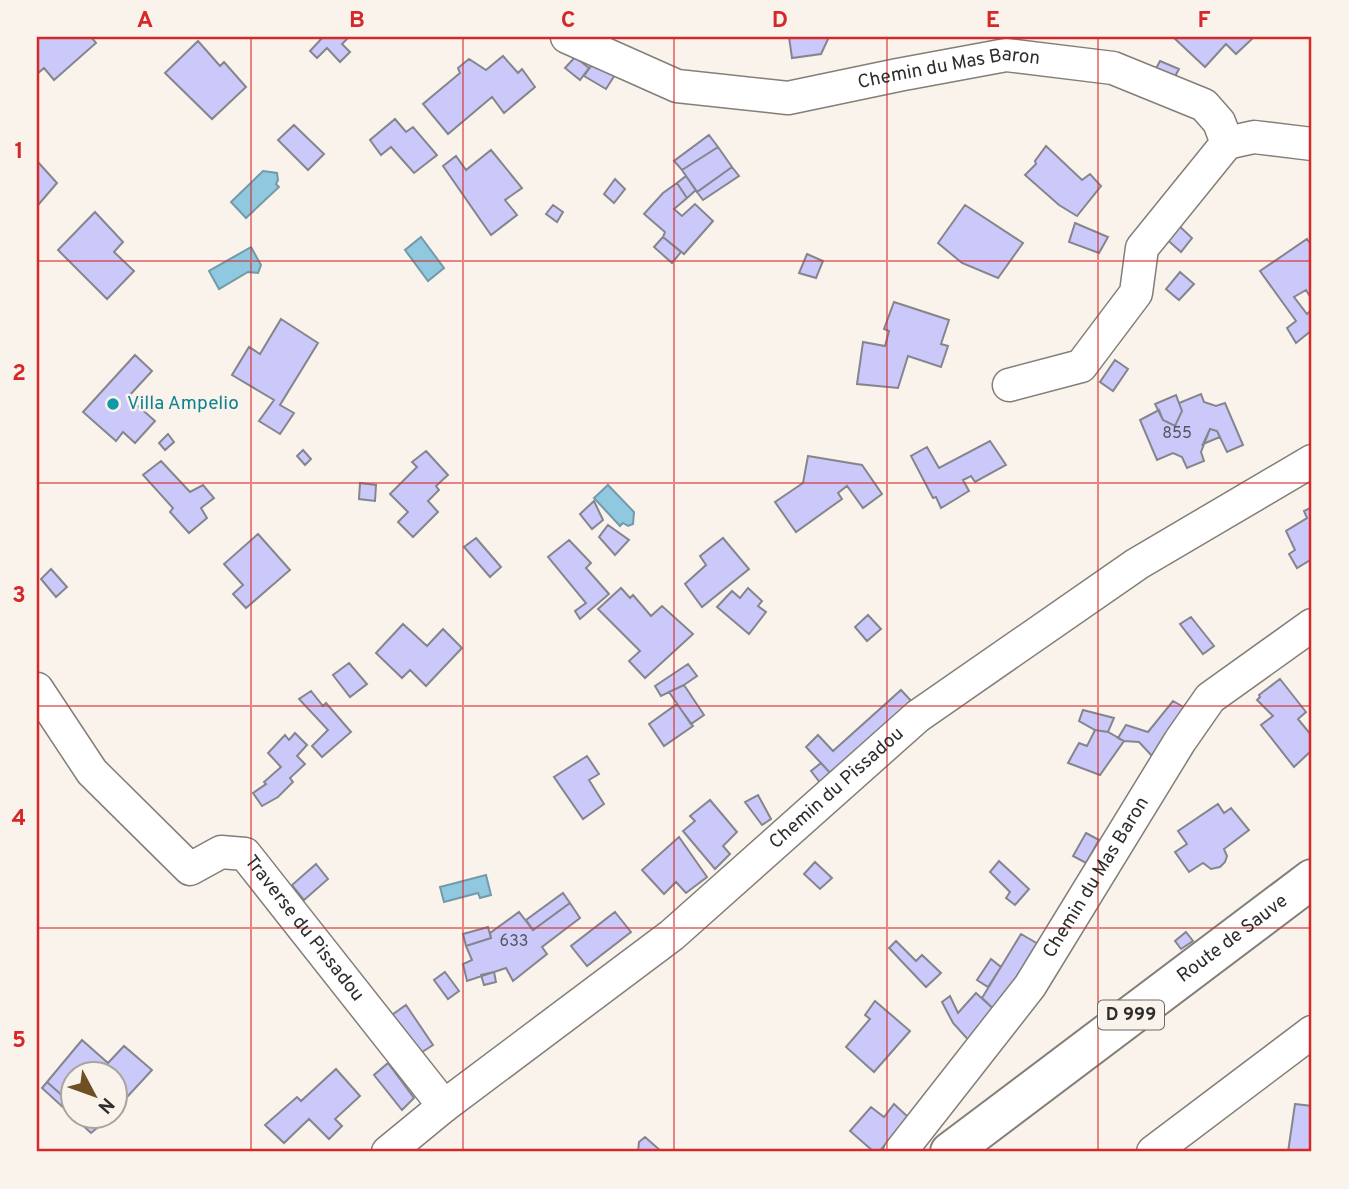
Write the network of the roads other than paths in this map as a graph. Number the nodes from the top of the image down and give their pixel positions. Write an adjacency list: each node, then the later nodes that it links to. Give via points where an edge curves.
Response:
1 (567, 37): 2 (street, Chemin du Mas Baron, via 677,86 788,98 1006,55 1114,68 1203,105 1219,122)
2 (1227, 143): 3 (street, via 1254,137); 4 (street, via 1142,248 1136,293 1081,366)
3 (1312, 144)
4 (1009, 385)
5 (1312, 461): 10 (street, Chemin du Pissadou, via 1137,564 918,716 672,935)
6 (1312, 625): 12 (street, Chemin du Mas Baron, via 1210,698 1030,986)
7 (37, 689): 10 (street, Traverse du Pissadou, via 92,772 190,869 220,852 245,853)
8 (1312, 878): 13 (main road, Route de Sauve / D 999)
9 (1309, 1041): 14 (street)
10 (444, 1106): 11 (street, Chemin du Pissadou)
11 (388, 1152)
12 (900, 1152)
13 (950, 1152)
14 (1153, 1152)

